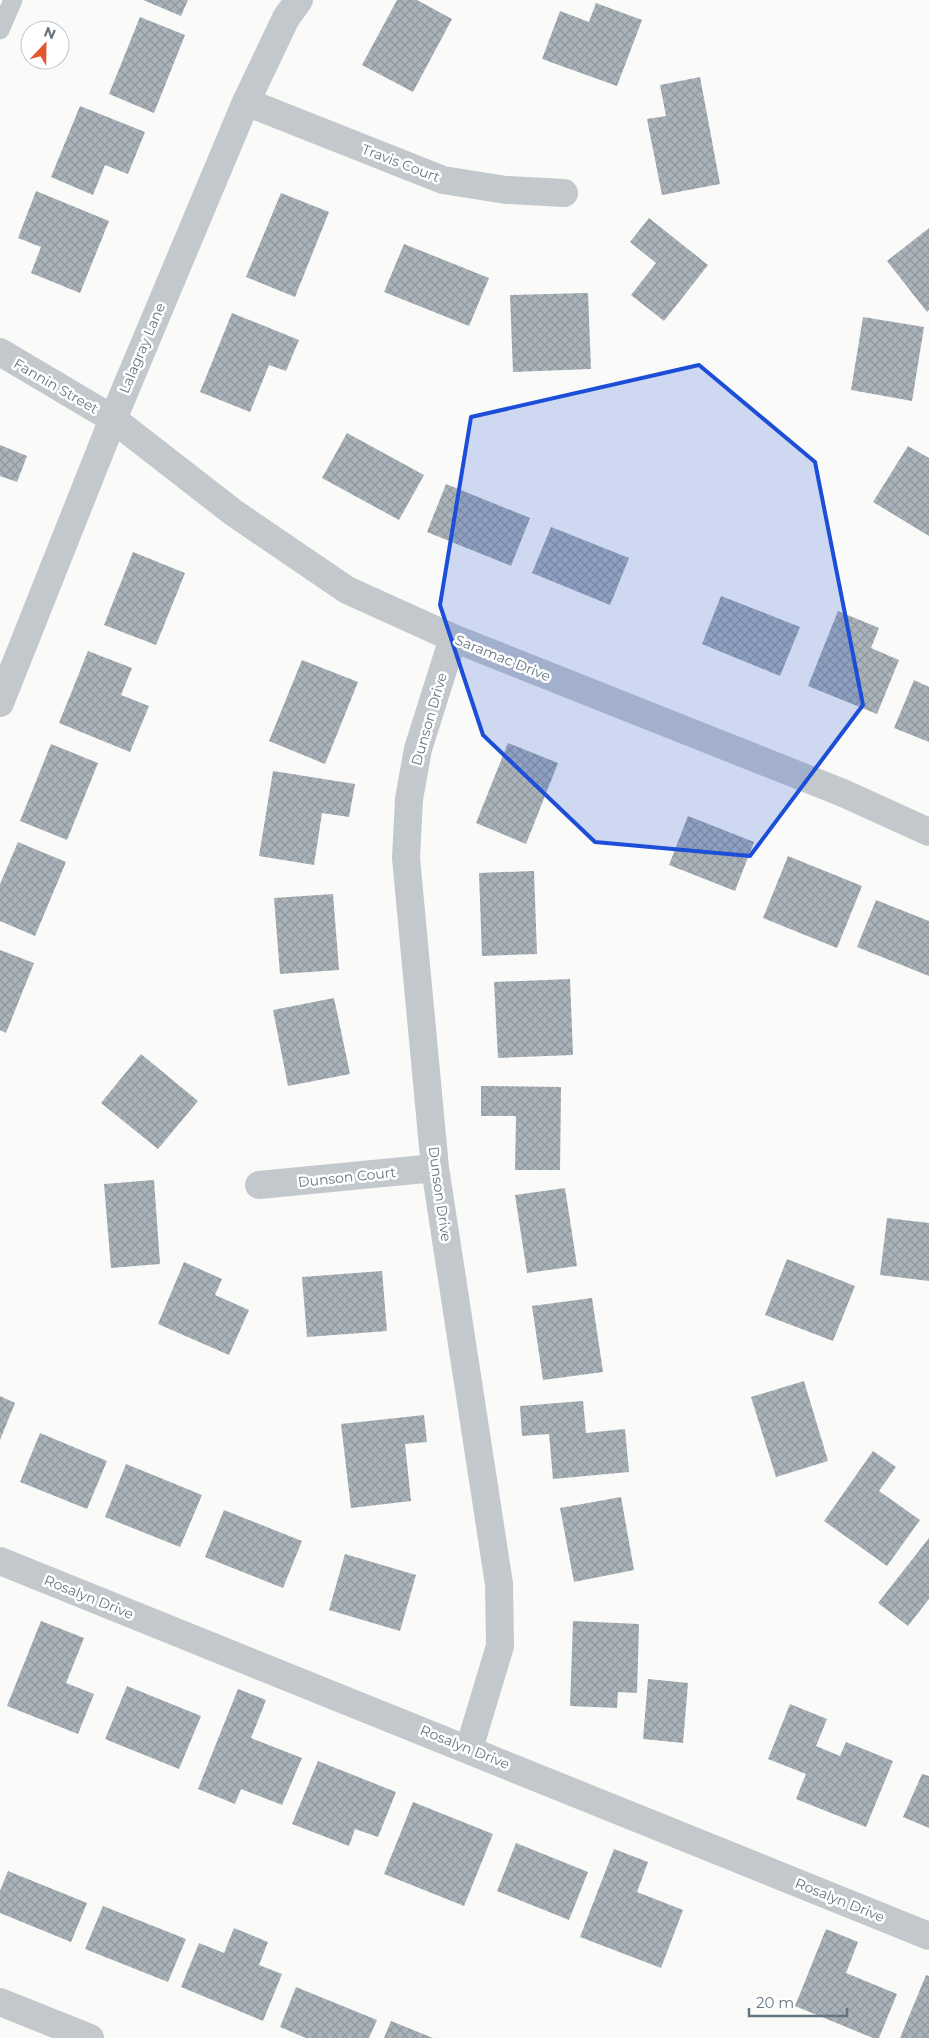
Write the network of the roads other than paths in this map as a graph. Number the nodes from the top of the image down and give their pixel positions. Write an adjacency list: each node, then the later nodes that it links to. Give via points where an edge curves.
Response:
1 (13, 0): 3 (lane)
2 (299, 0): 4 (street, Lalagray Lane, via 286,18)
3 (0, 30)
4 (246, 102): 5 (street, Travis Court, via 443,180 506,190); 7 (street, Lalagray Lane)
5 (564, 193)
6 (0, 352): 7 (street, Fannin Street)
7 (113, 419): 8 (street, Saramac Drive, via 234,513 347,590); 9 (street, Lalagray Lane)
8 (453, 638): 10 (street, Saramac Drive, via 843,793); 11 (street, Dunson Drive, via 418,749 406,858)
9 (0, 703)
10 (929, 832)
11 (435, 1168): 12 (street, Dunson Court); 14 (street, Dunson Drive, via 499,1584 500,1646)
12 (259, 1185)
13 (0, 1561): 14 (street, Rosalyn Drive)
14 (469, 1749): 15 (street, Rosalyn Drive)
15 (929, 1936)
16 (0, 2002): 17 (street)
17 (90, 2038)

